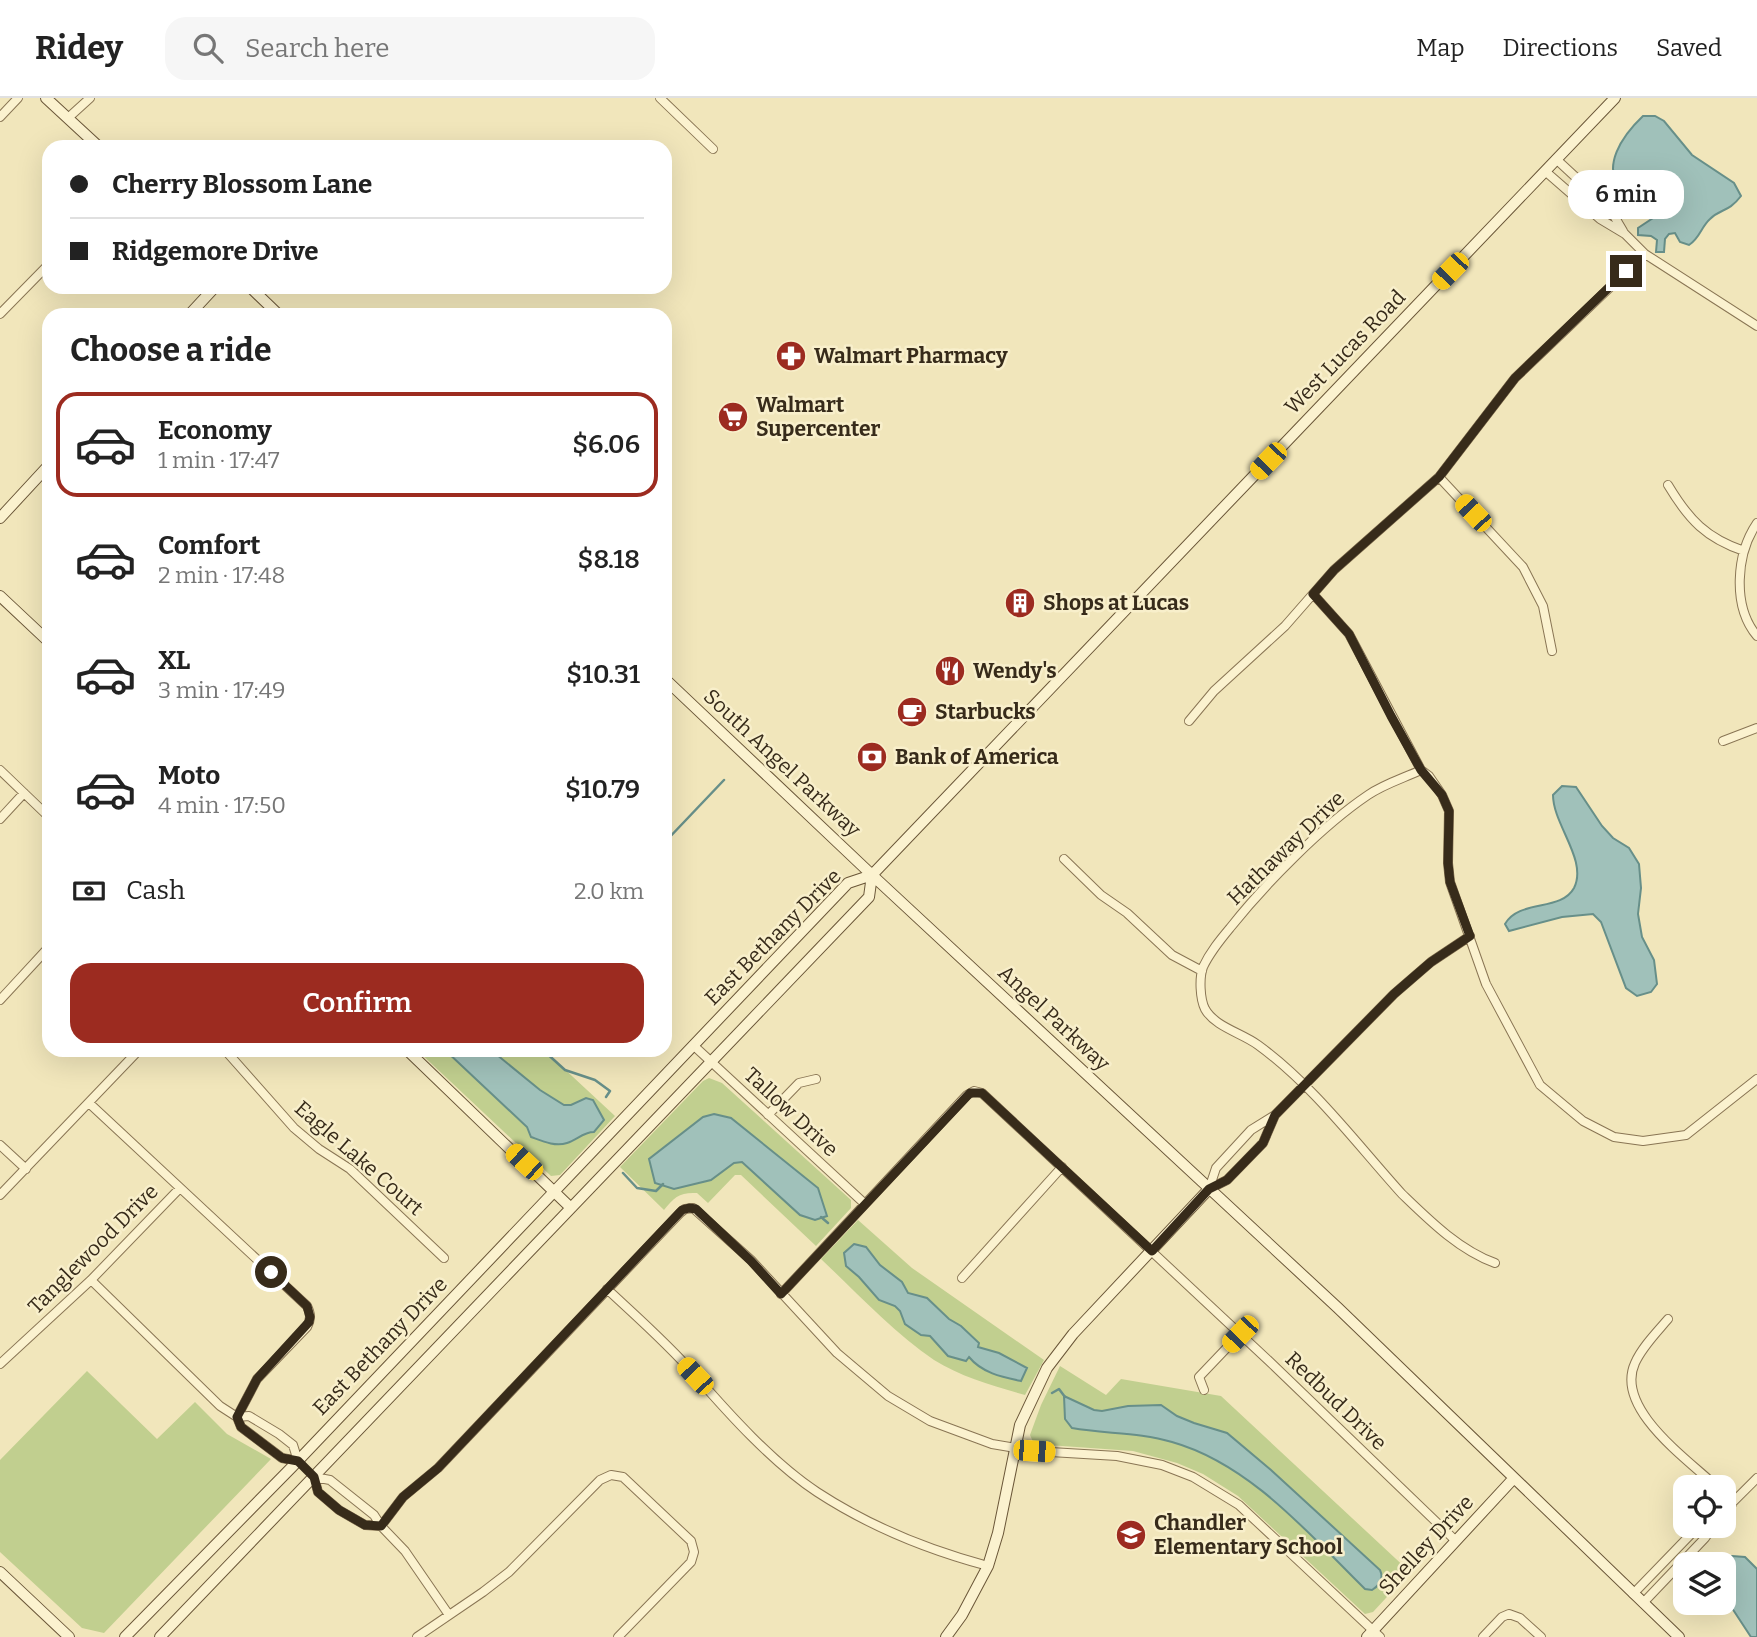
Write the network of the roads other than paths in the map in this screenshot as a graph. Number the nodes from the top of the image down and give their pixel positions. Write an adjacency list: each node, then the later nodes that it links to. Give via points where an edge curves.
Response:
1 (18, 98): 6 (street)
2 (46, 98): 7 (main road)
3 (90, 98): 7 (street)
4 (660, 98): 9 (street)
5 (1615, 98): 10 (main road, West Lucas Road)
6 (0, 117)
7 (68, 118): 8 (main road)
8 (92, 140)
9 (713, 149)
10 (1556, 159): 11 (main road, West Lucas Road); 12 (street, via 1610,209)
11 (1545, 171): 12 (street, via 1600,219); 42 (main road, West Lucas Road)
12 (1625, 233): 13 (street)
13 (1645, 254): 20 (street); 22 (street, via 1515,378)
14 (42, 271): 19 (street)
15 (208, 294): 17 (main road)
16 (257, 294): 18 (main road)
17 (196, 308)
18 (272, 308)
19 (0, 314)
20 (1757, 326)
21 (42, 472): 24 (main road)
22 (1439, 477): 27 (street); 31 (street, via 1523,567 1543,606)
23 (1668, 485): 26 (street, via 1694,523 1722,543)
24 (0, 517)
25 (1757, 523): 26 (street)
26 (1745, 551): 30 (street, via 1739,592)
27 (1313, 594): 33 (street); 37 (street, via 1349,634)
28 (0, 596): 29 (main road)
29 (42, 635)
30 (1757, 636)
31 (1552, 651)
32 (672, 686): 42 (main road, South Angel Parkway)
33 (1189, 721)
34 (1757, 728): 35 (street)
35 (1723, 741)
36 (0, 770): 38 (street)
37 (1421, 770): 43 (street, via 1449,811 1450,882); 45 (street, Hathaway Drive, via 1370,794 1333,822 1268,884 1212,951)
38 (24, 793): 39 (street); 40 (street)
39 (42, 810)
40 (0, 819)
41 (1064, 859): 45 (street, via 1172,955)
42 (872, 875): 47 (main road, East Bethany Drive, via 848,884); 51 (main road, East Bethany Drive, via 869,897); 62 (main road, Angel Parkway)
43 (1470, 936): 53 (street, via 1486,984 1541,1085 1583,1121 1614,1137 1643,1141 1686,1135); 54 (street, via 1394,994)
44 (42, 955): 46 (street)
45 (1202, 971): 54 (street, via 1204,1007 1209,1015 1254,1042)
46 (0, 1000)
47 (693, 1045): 51 (street, Tallow Drive); 63 (main road, East Bethany Drive)
48 (132, 1057): 55 (street)
49 (231, 1057): 68 (street, Eagle Lake Court, via 295,1128 350,1169)
50 (414, 1057): 63 (main road)
51 (711, 1061): 56 (street, Tallow Drive); 66 (main road, East Bethany Drive)
52 (816, 1079): 56 (street, via 799,1083)
53 (1757, 1079)
54 (1304, 1087): 57 (street); 69 (street, via 1416,1207 1469,1251)
55 (89, 1103): 60 (street); 61 (street)
56 (768, 1115): 65 (street, Tallow Drive)
57 (1275, 1115): 62 (street, via 1251,1130 1216,1168); 62 (street, via 1263,1143 1227,1180)
58 (0, 1145): 60 (street)
59 (1062, 1167): 65 (street, Redbud Drive, via 982,1093 974,1091); 67 (street, Redbud Drive); 70 (street)
60 (26, 1170): 64 (street)
61 (180, 1188): 71 (street, Tanglewood Drive); 78 (street, via 307,1306 310,1317 307,1326 257,1379)
62 (1209, 1189): 67 (main road); 83 (main road, Angel Parkway)
63 (554, 1190): 66 (main road); 80 (main road, East Bethany Drive)
64 (0, 1195)
65 (865, 1204): 73 (street)
66 (571, 1208): 82 (main road, East Bethany Drive)
67 (1152, 1251): 75 (street, Redbud Drive); 79 (main road, via 1079,1326 1047,1368)
68 (444, 1258)
69 (1495, 1263)
70 (962, 1278)
71 (92, 1280): 76 (street, Tanglewood Drive); 78 (street, via 220,1406)
72 (607, 1289): 73 (street, via 689,1208 696,1209); 86 (street, via 438,1468 403,1497); 90 (street, via 768,1452 816,1491 912,1541)
73 (781, 1294): 79 (street, via 888,1396 930,1421)
74 (1668, 1319): 81 (street, via 1635,1362 1632,1394 1652,1425)
75 (1240, 1334): 77 (street, via 1199,1377); 89 (street, Redbud Drive)
76 (0, 1364)
77 (1203, 1390)
78 (237, 1417): 80 (street, via 241,1427 282,1458); 80 (street, via 248,1416 279,1434 293,1445)
79 (1014, 1448): 90 (main road); 95 (street, via 1117,1456 1193,1477 1239,1505)
80 (298, 1461): 82 (main road); 97 (main road, East Bethany Drive)
81 (1704, 1475)
82 (314, 1477): 86 (street, via 330,1480); 86 (street, via 318,1492 339,1510 365,1525); 98 (main road, East Bethany Drive)
83 (1514, 1478): 89 (main road, Shelley Drive); 92 (main road, Angel Parkway)
84 (1757, 1478): 85 (street)
85 (1736, 1500)
86 (381, 1526): 94 (street, via 405,1551)
87 (1687, 1538): 92 (street)
88 (1705, 1538): 93 (street)
89 (1456, 1541): 95 (main road, Shelley Drive)
90 (988, 1566): 101 (main road)
91 (0, 1572): 96 (main road)
92 (1633, 1594): 93 (main road, Angel Parkway)
93 (1643, 1604): 104 (main road, Angel Parkway)
94 (449, 1615): 99 (street); 100 (street, via 509,1572 600,1480 611,1475 623,1477 691,1541 695,1552 691,1562)
95 (1373, 1635)
96 (69, 1637)
97 (125, 1637)
98 (160, 1637)
99 (417, 1637)
100 (618, 1637)
101 (946, 1637)
102 (1483, 1637): 103 (street, via 1509,1614)
103 (1541, 1637)
104 (1679, 1637)

